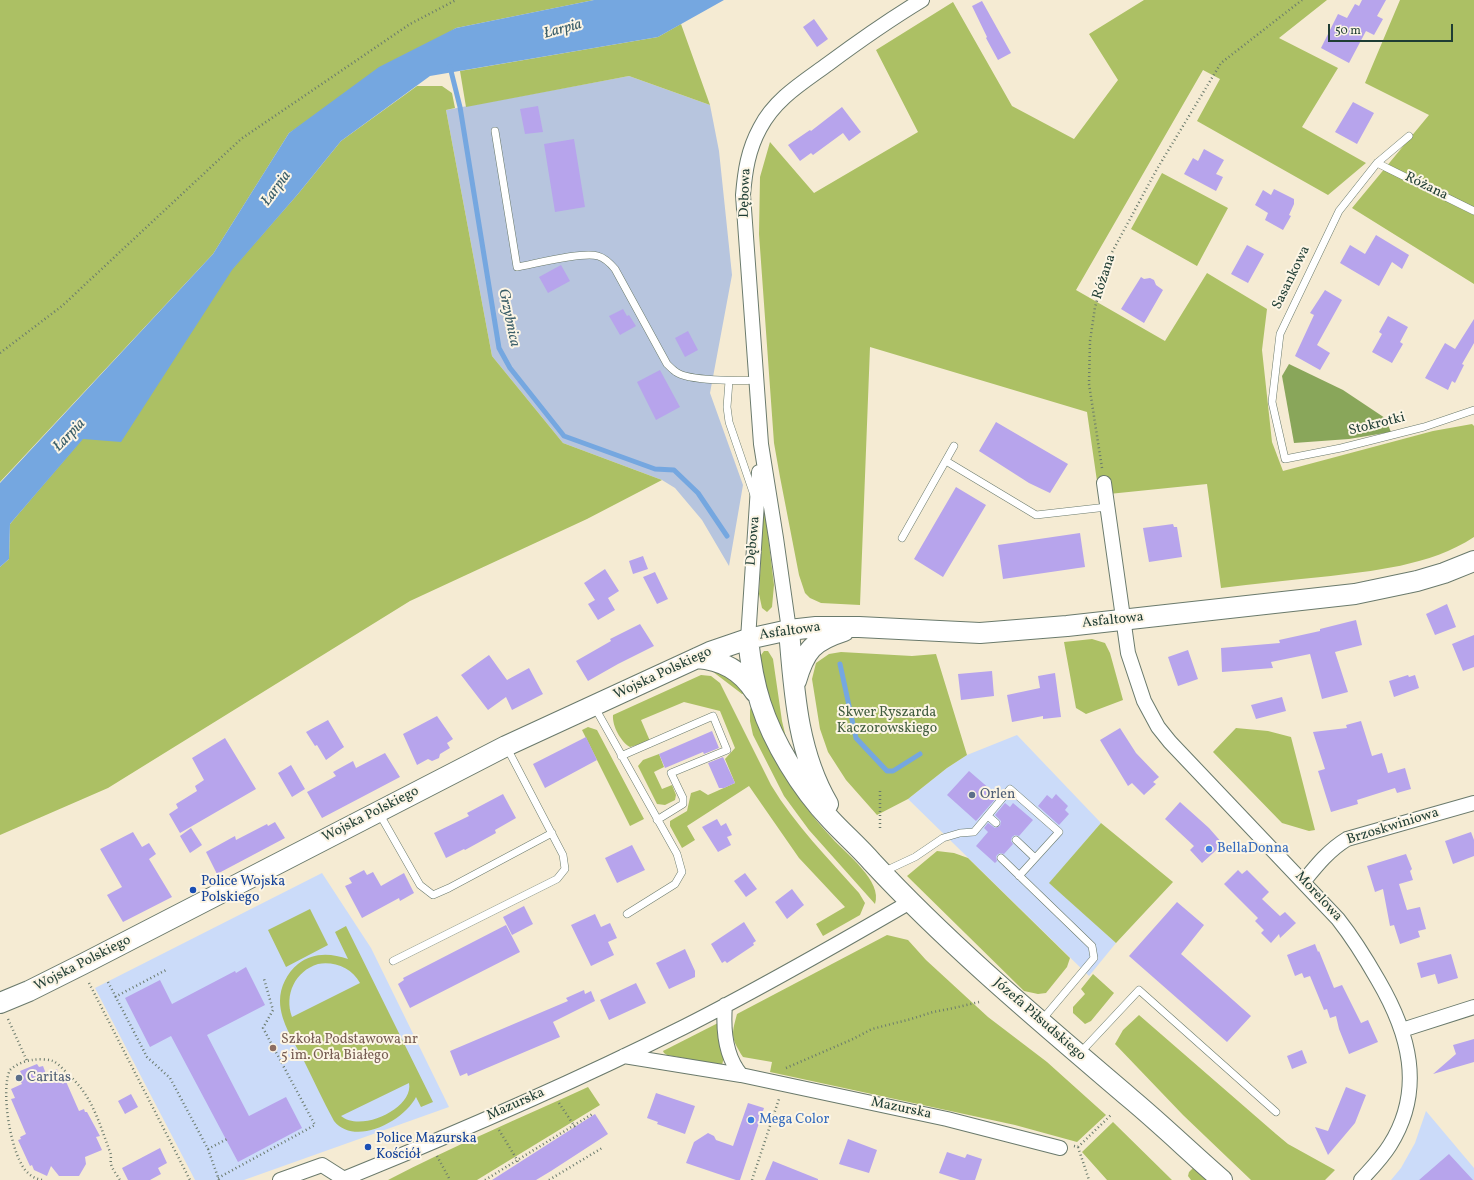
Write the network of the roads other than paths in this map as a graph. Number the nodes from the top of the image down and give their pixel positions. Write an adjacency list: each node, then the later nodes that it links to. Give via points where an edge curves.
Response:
1 (922, 0): 6 (street, Dębowa, via 790,91 768,115 754,140 745,171 743,196)
2 (495, 131): 7 (lane, via 517,267 580,255 603,259 615,269 667,364 677,373 691,377)
3 (1409, 136): 4 (lane, Sasankowa)
4 (1377, 163): 5 (lane, Różana); 11 (lane, Sasankowa, via 1339,211 1280,334 1272,402)
5 (1474, 212)
6 (756, 380): 7 (lane); 9 (street, Dębowa)
7 (729, 381): 14 (lane, via 729,422)
8 (1474, 410): 11 (lane, Stokrotki, via 1424,428)
9 (761, 444): 14 (street, Dębowa); 20 (street, Dębowa)
10 (954, 446): 12 (lane)
11 (1285, 459)
12 (946, 461): 15 (lane, via 1036,515); 16 (lane)
13 (1104, 483): 15 (street)
14 (757, 504): 21 (street, Dębowa)
15 (1107, 507): 18 (street)
16 (902, 538)
17 (1474, 561): 18 (street, Asfaltowa, via 1418,581 1371,591)
18 (1123, 620): 19 (street, Asfaltowa, via 980,633); 40 (street, Morelowa, via 1128,653 1140,692 1158,727)
19 (859, 627): 20 (street, Asfaltowa); 23 (street, Józefa Piłsudskiego, via 833,634 810,649 800,667)
20 (789, 630): 21 (street, Asfaltowa); 23 (street, Józefa Piłsudskiego)
21 (748, 638): 22 (street, Wojska Polskiego); 24 (street, Józefa Piłsudskiego)
22 (697, 658): 24 (street, Józefa Piłsudskiego, via 715,661 734,669); 25 (street, Wojska Polskiego)
23 (795, 693): 35 (street, Józefa Piłsudskiego, via 804,745 817,782 837,818)
24 (758, 697): 35 (street, Józefa Piłsudskiego, via 774,736 796,776 831,820)
25 (594, 706): 26 (street, Wojska Polskiego); 27 (lane)
26 (506, 746): 29 (street, Wojska Polskiego); 33 (lane)
27 (621, 756): 31 (lane); 31 (lane, via 712,716 727,750 671,773 683,798 683,804)
28 (1474, 803): 40 (street, Brzoskwiniowa, via 1347,839 1323,858)
29 (378, 811): 33 (lane, via 420,885 434,895); 46 (street, Wojska Polskiego, via 29,991)
30 (988, 816): 32 (lane); 37 (lane, via 1010,789 1054,827 1059,832); 38 (lane, via 974,832 944,838 915,857)
31 (657, 820): 42 (lane, via 677,854 682,872 675,884)
32 (996, 823)
33 (552, 833): 43 (lane, via 563,855 565,869 557,879)
34 (1016, 840): 37 (lane)
35 (864, 852): 38 (street, Józefa Piłsudskiego)
36 (1000, 858): 39 (lane)
37 (1035, 858): 39 (lane)
38 (882, 872): 41 (street, Józefa Piłsudskiego)
39 (1019, 876): 47 (lane, via 1092,946 1094,958)
40 (1304, 881): 48 (street, Morelowa, via 1352,938 1385,991)
41 (910, 902): 44 (street, Mazurska); 47 (street, Józefa Piłsudskiego)
42 (627, 914)
43 (393, 961)
44 (725, 1005): 50 (street, Mazurska); 51 (street, via 726,1043 734,1067)
45 (1474, 1007): 48 (street)
46 (4, 1010)
47 (1040, 1022): 49 (street, Józefa Piłsudskiego)
48 (1402, 1030): 55 (street, Morelowa, via 1410,1073 1406,1105 1390,1145)
49 (1078, 1055): 52 (lane, via 1138,990); 58 (street, Józefa Piłsudskiego)
50 (624, 1056): 51 (street, Mazurska); 54 (street, Mazurska)
51 (741, 1075): 53 (street, Mazurska, via 954,1120)
52 (1276, 1112)
53 (1060, 1148)
54 (359, 1176): 56 (street, Mazurska)
55 (1366, 1178)
56 (342, 1179): 57 (street, via 322,1165)
57 (280, 1180)
58 (1222, 1180)

